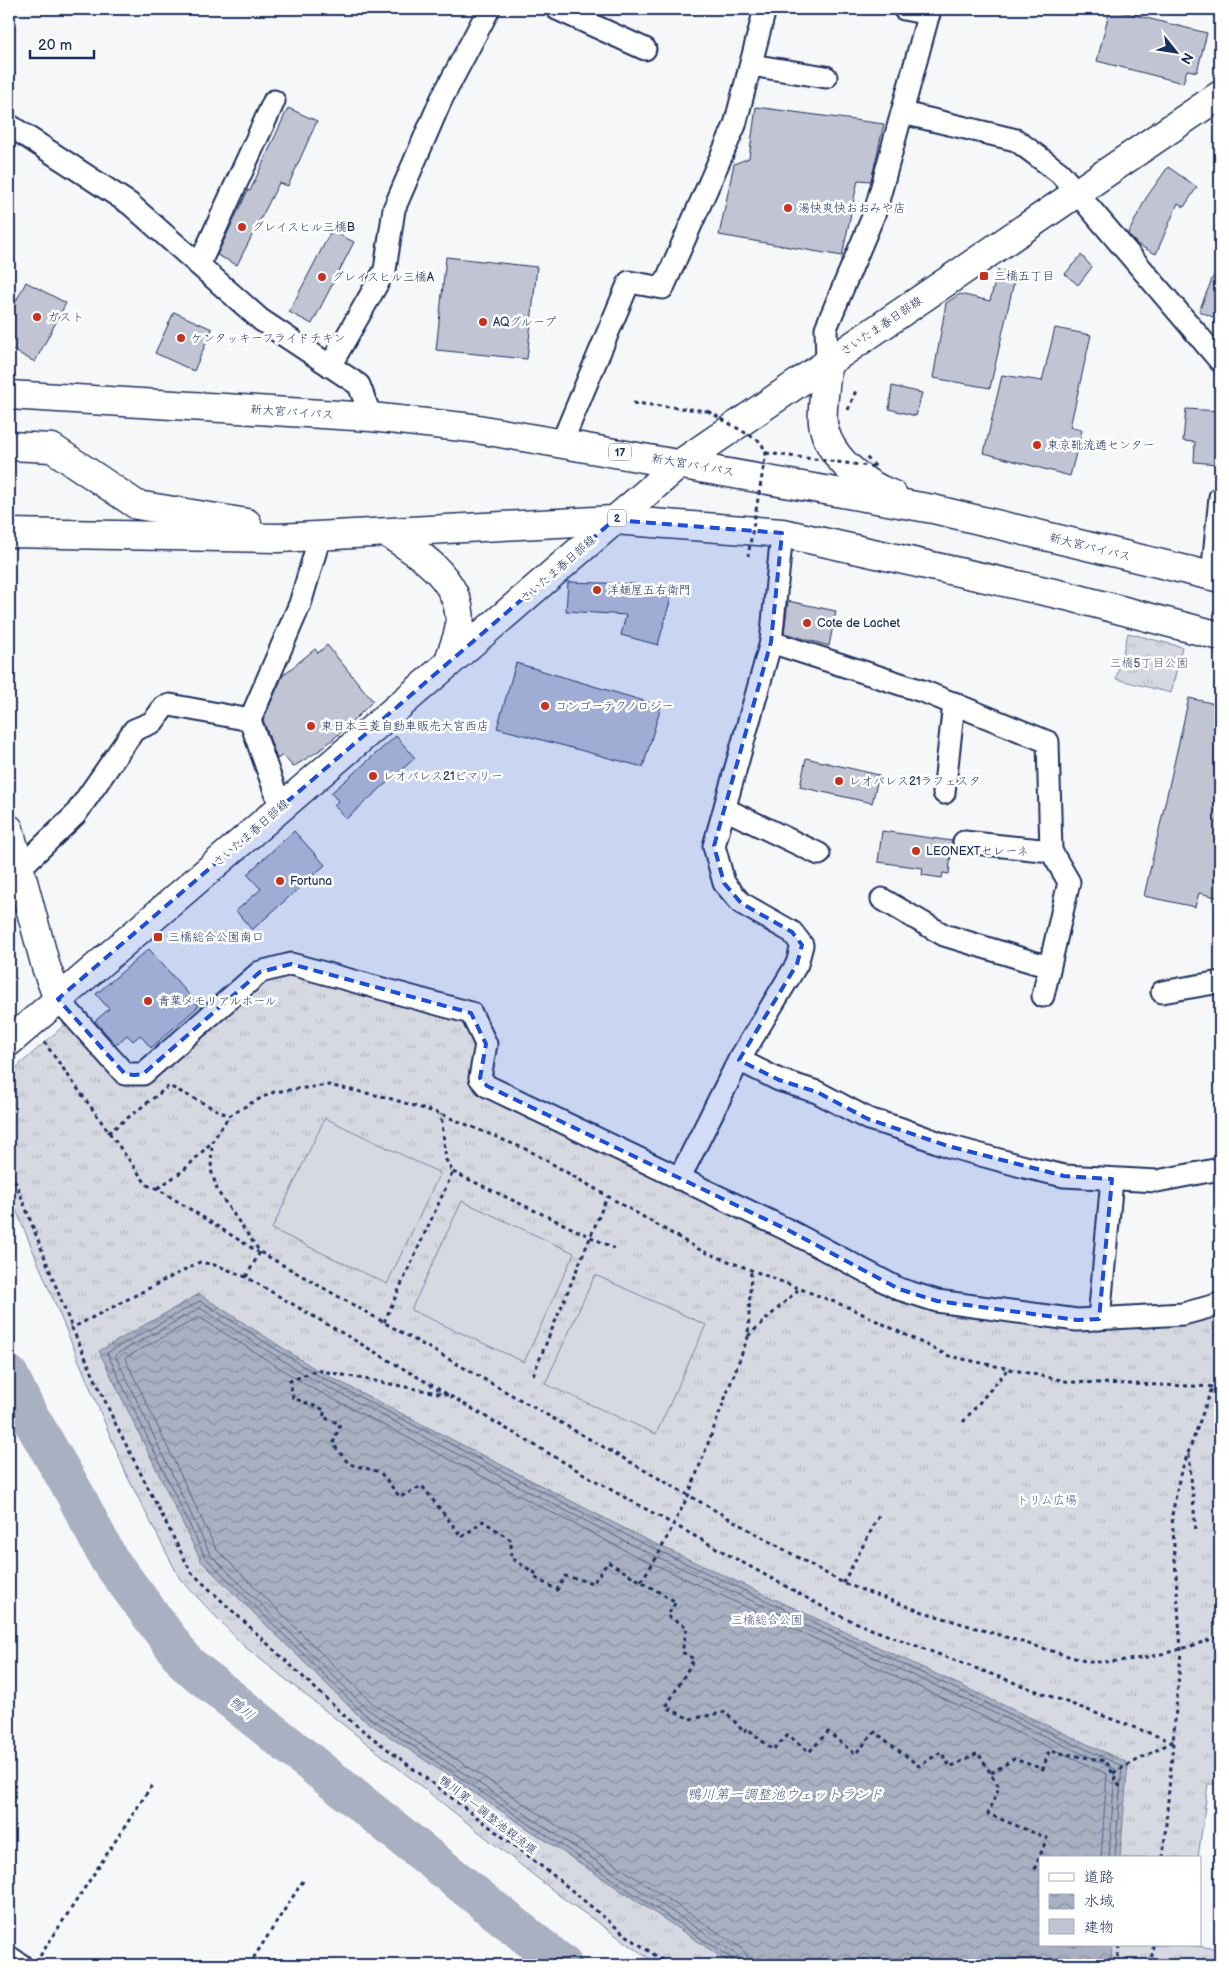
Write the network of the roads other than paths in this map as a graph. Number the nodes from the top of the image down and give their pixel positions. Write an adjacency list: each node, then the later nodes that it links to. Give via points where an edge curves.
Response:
1 (489, 9): 17 (street, via 441,100 394,209 385,270)
2 (557, 9): 6 (street)
3 (765, 9): 7 (street)
4 (904, 9): 5 (street)
5 (930, 11): 11 (street)
6 (646, 49)
7 (751, 65): 8 (street); 20 (street, via 735,125 663,288 629,282)
8 (826, 77)
9 (1220, 95): 13 (main road, さいたま春日部線 / 2)
10 (274, 100): 14 (street)
11 (903, 113): 13 (street, via 1016,140 1060,173); 16 (street, via 875,212 826,328)
12 (9, 125): 14 (street, via 130,204)
13 (1077, 194): 15 (street); 16 (main road, さいたま春日部線 / 2)
14 (199, 265): 17 (street, via 261,320)
15 (1220, 361)
16 (827, 362): 22 (main road, さいたま春日部線 / 2); 24 (main road, via 823,423 828,439 855,460 884,492)
17 (330, 366): 19 (street, via 359,385)
18 (9, 395): 19 (main road, 新大宮バイパス / 17)
19 (371, 417): 20 (main road, 新大宮バイパス / 17)
20 (562, 442): 22 (main road, 新大宮バイパス / 17)
21 (9, 446): 29 (main road, via 52,448 137,505)
22 (681, 463): 24 (main road, 新大宮バイパス / 17); 25 (main road, さいたま春日部線 / 2)
23 (1220, 497): 30 (street)
24 (933, 509): 30 (main road, 新大宮バイパス / 17)
25 (614, 520): 27 (main road); 28 (main road); 33 (main road, さいたま春日部線 / 2)
26 (9, 533): 29 (main road)
27 (387, 533): 29 (main road); 33 (main road, via 424,556 450,589 458,610 459,630)
28 (782, 533): 31 (main road, via 1067,596); 32 (street)
29 (320, 536): 35 (street, via 300,604)
30 (1216, 577)
31 (1220, 636)
32 (771, 642): 34 (street); 38 (street)
33 (448, 664): 37 (main road, さいたま春日部線 / 2)
34 (954, 704): 36 (street); 41 (street, via 1048,742)
35 (250, 720): 37 (street); 43 (street, via 164,707 152,722 134,730 75,815)
36 (944, 793)
37 (281, 808): 49 (main road, さいたま春日部線 / 2)
38 (725, 809): 42 (street); 51 (street, via 714,846 724,883 741,903 792,932 802,945 797,964)
39 (9, 829): 43 (main road)
40 (964, 842): 41 (street)
41 (1051, 851): 45 (street, via 1069,882)
42 (819, 854)
43 (19, 870): 49 (main road)
44 (882, 899): 45 (street, via 944,935)
45 (1050, 967): 48 (street)
46 (1220, 982): 47 (street)
47 (1162, 992)
48 (1043, 996)
49 (58, 999): 50 (main road, さいたま春日部線 / 2); 53 (street, via 124,1074 134,1075 143,1074 260,972 291,964 372,984 471,1013 486,1044 480,1078 488,1086)
50 (9, 1042)
51 (739, 1060): 53 (street); 54 (street, via 779,1080 817,1092 868,1119 948,1146 1064,1176)
52 (1220, 1169): 54 (street, via 1156,1181)
53 (678, 1178): 56 (street, via 788,1230 899,1290 980,1308 1077,1320)
54 (1112, 1178): 56 (street)
55 (1220, 1304): 56 (street, via 1183,1314)
56 (1099, 1319)
57 (9, 1957): 58 (street)
58 (30, 1961)

